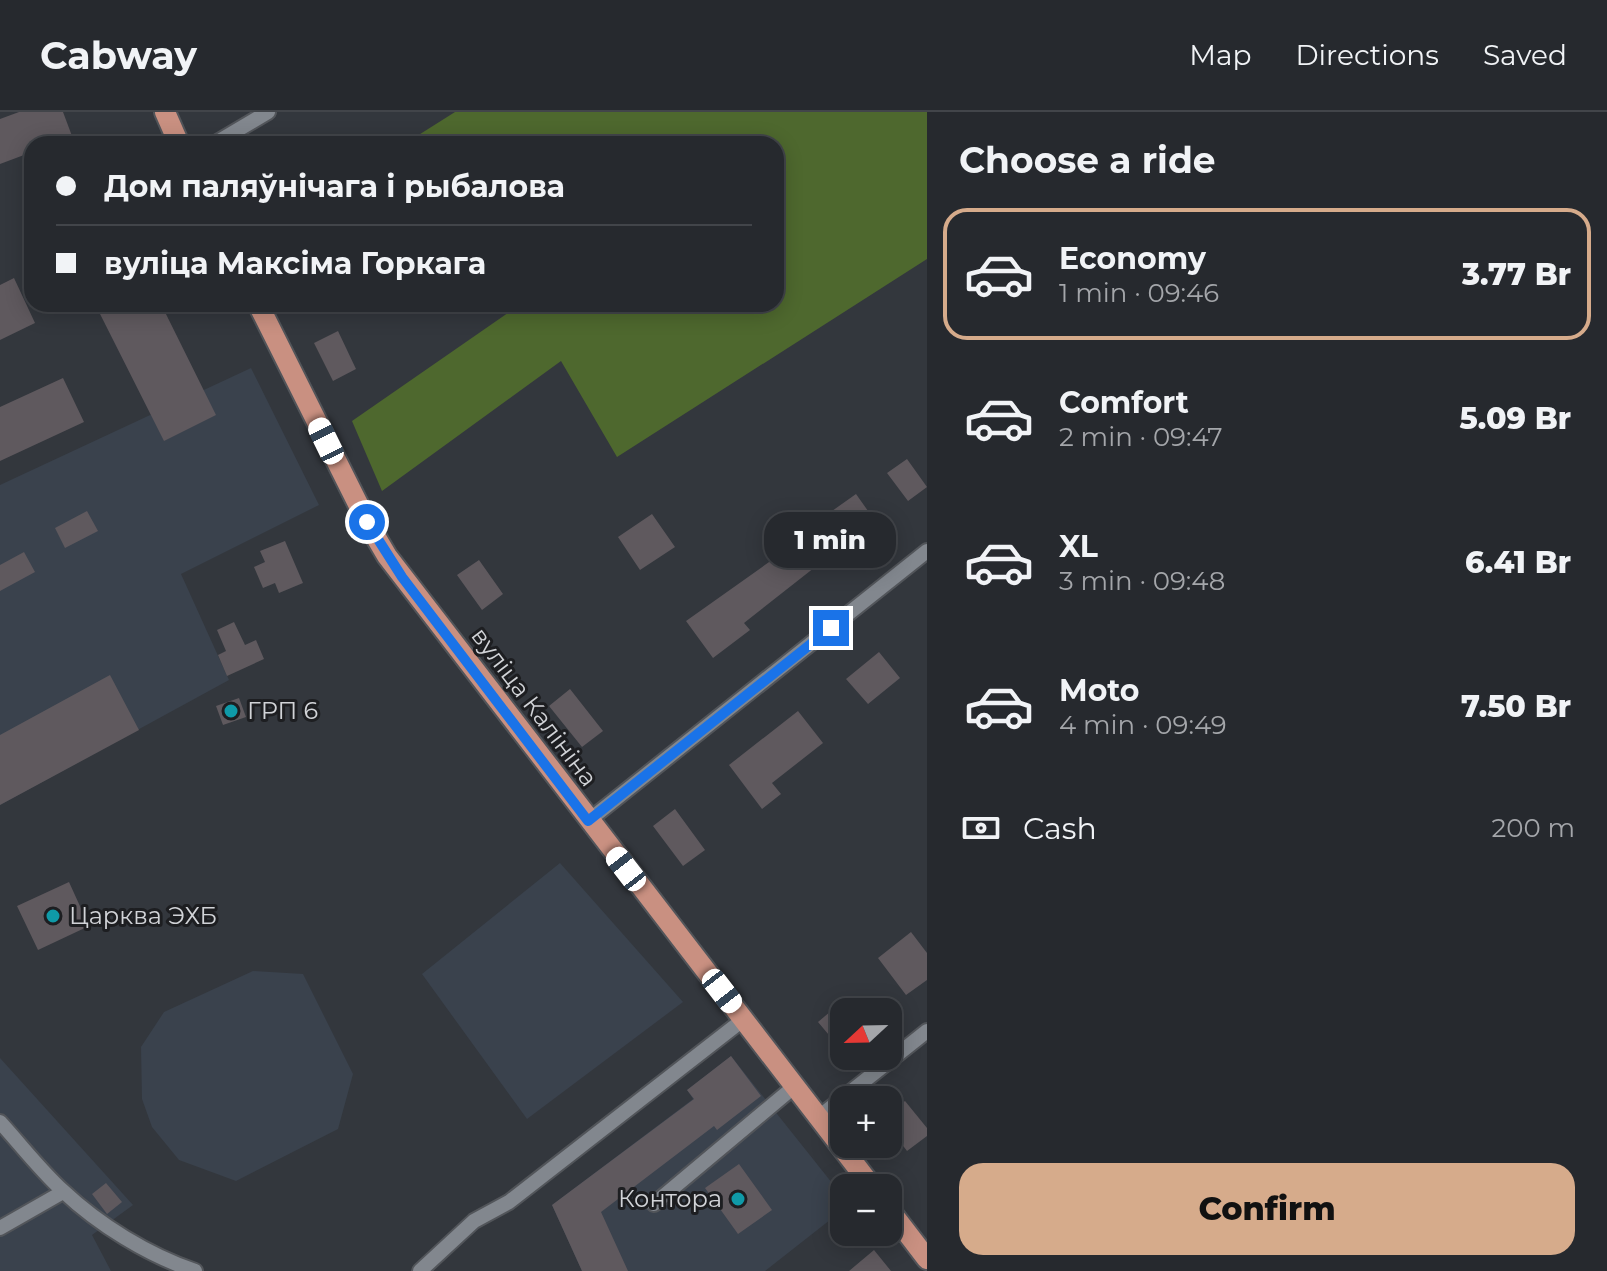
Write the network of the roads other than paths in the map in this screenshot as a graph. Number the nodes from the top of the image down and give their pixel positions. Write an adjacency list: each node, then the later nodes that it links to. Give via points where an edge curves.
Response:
1 (165, 112): 3 (main road)
2 (268, 112): 4 (street)
3 (176, 136)
4 (228, 136)
5 (262, 312): 7 (main road, вуліца Калініна, via 387,556)
6 (927, 551): 7 (street)
7 (588, 821): 8 (main road, вуліца Калініна)
8 (744, 1019): 10 (main road, вуліца Калініна); 20 (street, via 509,1202 474,1221)
9 (927, 1031): 11 (street)
10 (795, 1086): 11 (main road, вуліца Калініна); 15 (street)
11 (819, 1117): 13 (main road, вуліца Калініна)
12 (0, 1122): 14 (street)
13 (862, 1174)
14 (63, 1192): 17 (street); 19 (street, via 165,1261)
15 (654, 1204)
16 (902, 1226): 18 (main road)
17 (0, 1228)
18 (927, 1259)
19 (195, 1271)
20 (420, 1271)

